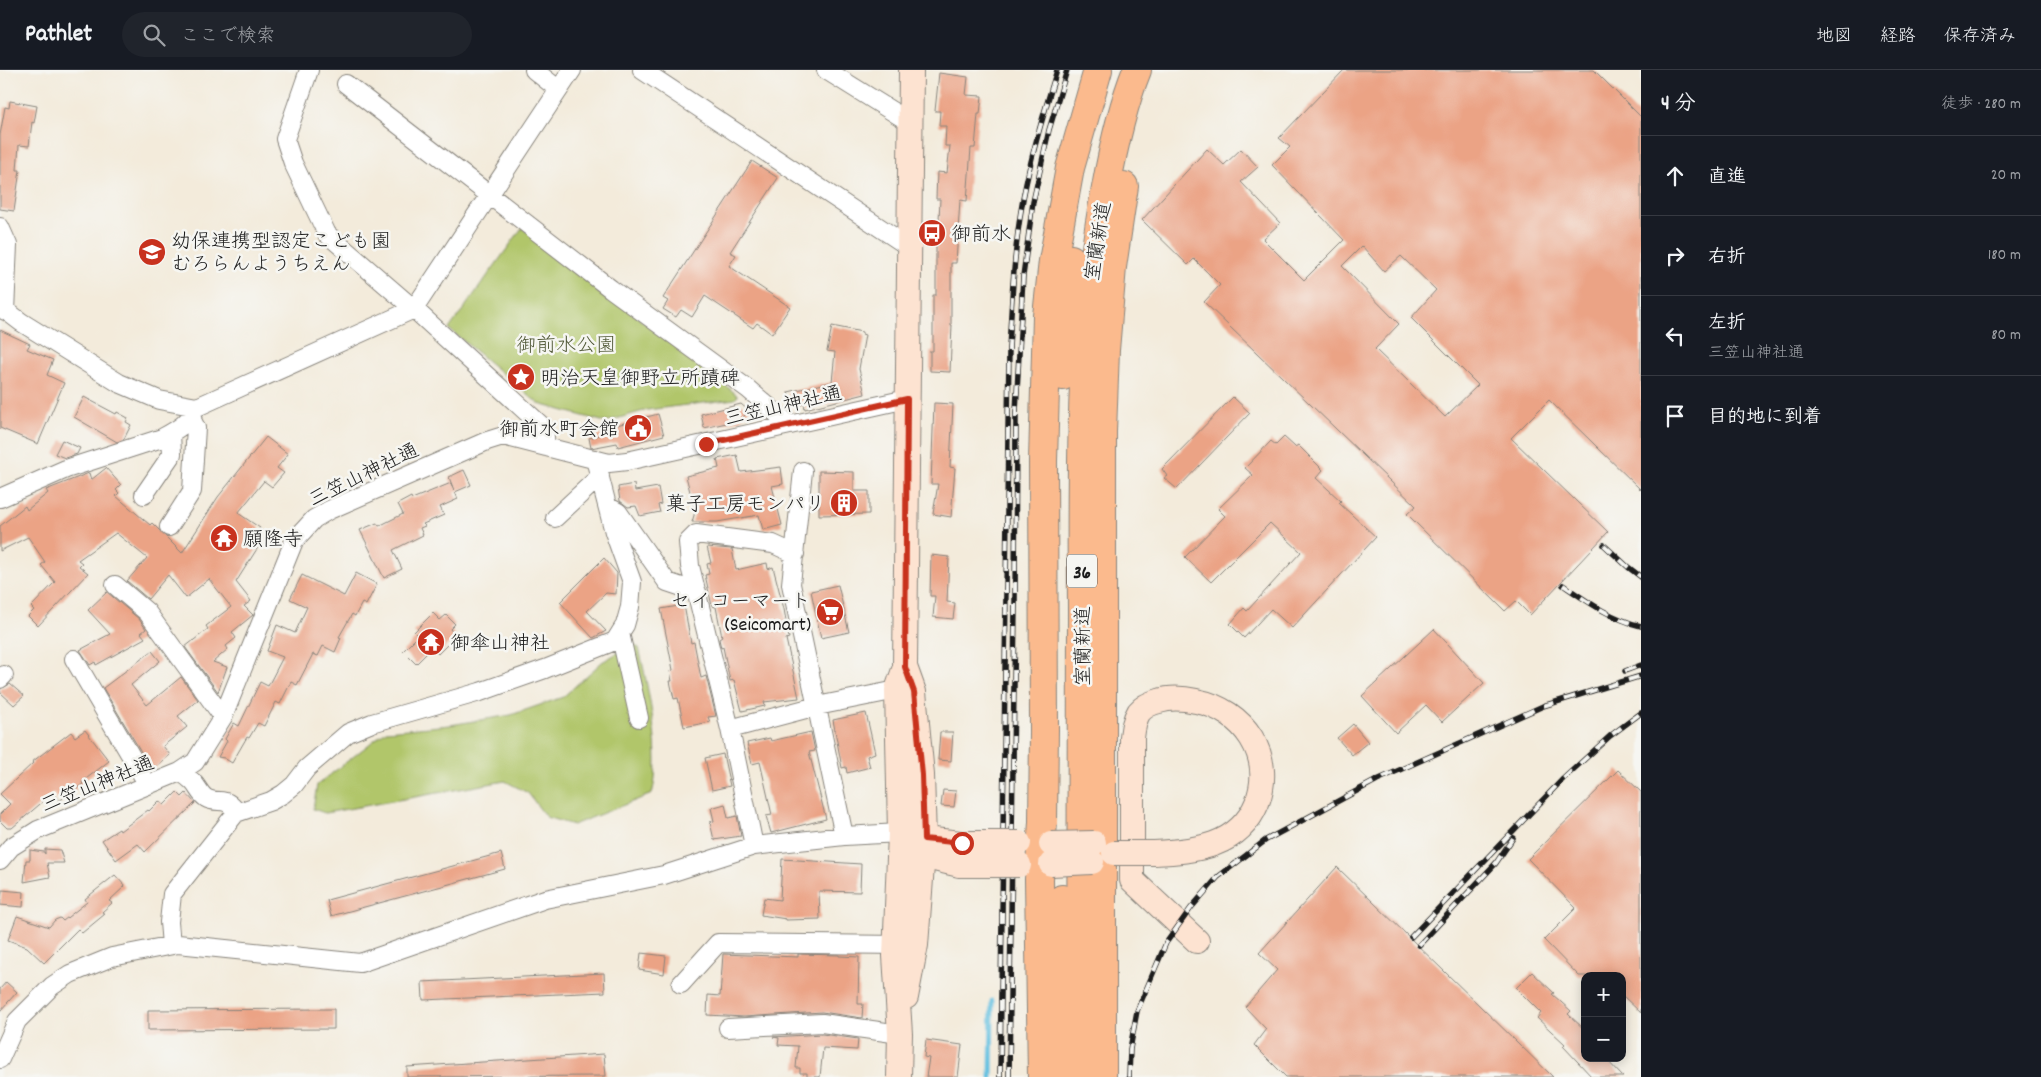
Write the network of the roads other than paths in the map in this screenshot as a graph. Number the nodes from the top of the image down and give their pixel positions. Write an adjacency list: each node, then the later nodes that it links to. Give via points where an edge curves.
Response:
1 (309, 70): 18 (street, via 285,139 293,163 328,234)
2 (534, 70): 12 (street)
3 (572, 70): 12 (street)
4 (642, 70): 16 (street)
5 (826, 70): 13 (street)
6 (912, 70): 13 (street)
7 (1098, 70): 52 (highway, via 1070,168 1053,261 1047,316 1043,461 1044,730)
8 (1115, 70): 62 (highway, 室蘭新道 / 36, via 1087,170 1072,253 1064,366 1061,436)
9 (1137, 70): 63 (highway, 室蘭新道 / 36, via 1110,165 1096,238 1087,312 1082,518)
10 (1152, 70): 51 (highway, via 1128,164 1112,267 1105,350)
11 (346, 84): 14 (street)
12 (560, 90): 14 (street)
13 (911, 123): 16 (street)
14 (490, 194): 18 (street); 21 (street, via 611,290 748,389)
15 (0, 227): 17 (street, via 8,245)
16 (909, 247): 19 (street)
17 (3, 308): 20 (street, via 118,383)
18 (414, 309): 20 (street); 23 (street, via 544,428)
19 (907, 399): 21 (street, 三笠山神社通); 37 (street)
20 (194, 412): 22 (street); 31 (street, via 192,491)
21 (790, 425): 24 (street, 三笠山神社通, via 627,461 610,463)
22 (171, 433): 27 (street, via 172,454); 28 (street, via 66,469)
23 (546, 447): 24 (street, 三笠山神社通); 40 (street, 三笠山神社通, via 520,439 495,438 320,514 294,541)
24 (595, 459): 26 (street)
25 (803, 471): 32 (street)
26 (600, 476): 29 (street); 30 (street)
27 (144, 495)
28 (0, 498)
29 (608, 507): 34 (street, via 618,512 668,582); 35 (street, via 632,582 630,607)
30 (555, 518)
31 (169, 527)
32 (795, 554): 34 (street, via 773,544 696,534 688,542); 39 (street, via 791,584)
33 (115, 585): 40 (street, via 147,612)
34 (697, 592): 42 (street)
35 (620, 633): 41 (street); 45 (street, via 615,641 544,670 354,730 307,768 284,794)
36 (74, 659): 44 (street)
37 (905, 667): 38 (street); 49 (street, via 914,692 922,775)
38 (897, 690): 39 (street); 46 (street)
39 (818, 706): 42 (street); 47 (street)
40 (223, 717): 43 (street, 三笠山神社通, via 195,762)
41 (638, 718)
42 (730, 729): 48 (street)
43 (180, 772): 44 (street, 三笠山神社通); 45 (street, via 204,796 224,801 233,806)
44 (148, 785): 50 (street, 三笠山神社通, via 38,830)
45 (236, 813): 54 (street, via 172,894)
46 (900, 833): 47 (street); 49 (street); 55 (street)
47 (844, 836): 48 (street)
48 (754, 846): 54 (street, via 664,875 545,899 360,963)
49 (923, 847): 52 (street, bridge, via 961,854); 55 (street)
50 (4, 848)
51 (1101, 853): 52 (street, bridge); 53 (street, bridge, via 1154,853 1195,850 1214,846 1243,825 1260,794 1263,774 1260,754 1237,720 1203,702 1182,698 1149,704 1134,722 1132,738 1132,880); 64 (highway)
52 (1037, 854): 61 (highway)
53 (1197, 941)
54 (171, 945): 59 (street, via 112,957 58,982 17,1021)
55 (906, 945): 56 (street, via 718,943); 58 (street)
56 (681, 984)
57 (728, 1028): 58 (street, via 822,1023)
58 (900, 1034): 60 (street)
59 (0, 1059)
60 (899, 1077)
61 (1042, 1077)
62 (1061, 1077)
63 (1081, 1077)
64 (1102, 1077)

